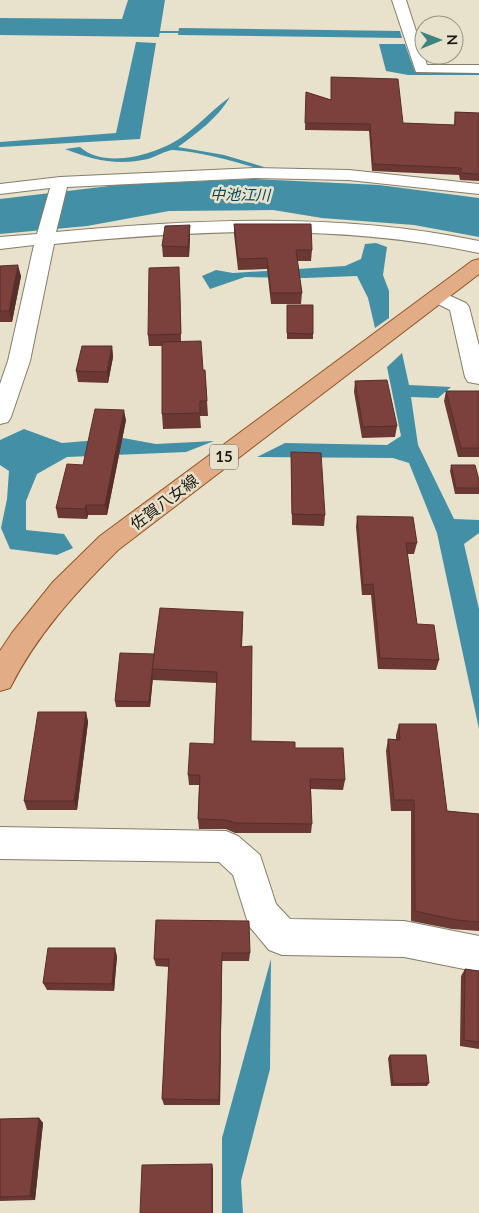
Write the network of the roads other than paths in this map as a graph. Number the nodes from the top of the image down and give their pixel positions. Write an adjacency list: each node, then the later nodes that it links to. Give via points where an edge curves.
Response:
1 (399, 0): 2 (street, via 421,70)
2 (479, 69)
3 (60, 184): 4 (street); 5 (street, via 255,172 349,175); 6 (street)
4 (0, 188)
5 (479, 189)
6 (46, 240): 7 (street); 8 (street, via 127,231 222,227 351,228); 12 (street, via 18,361)
7 (0, 243)
8 (479, 247)
9 (479, 265): 10 (main road, 佐賀八女線 / 15)
10 (437, 296): 11 (street, via 459,307 476,377); 13 (main road, 佐賀八女線 / 15, via 110,543 38,616)
11 (479, 377)
12 (0, 417)
13 (0, 679)
14 (0, 843): 15 (street, via 226,847 248,866 261,914 282,937 404,939)
15 (479, 954)

